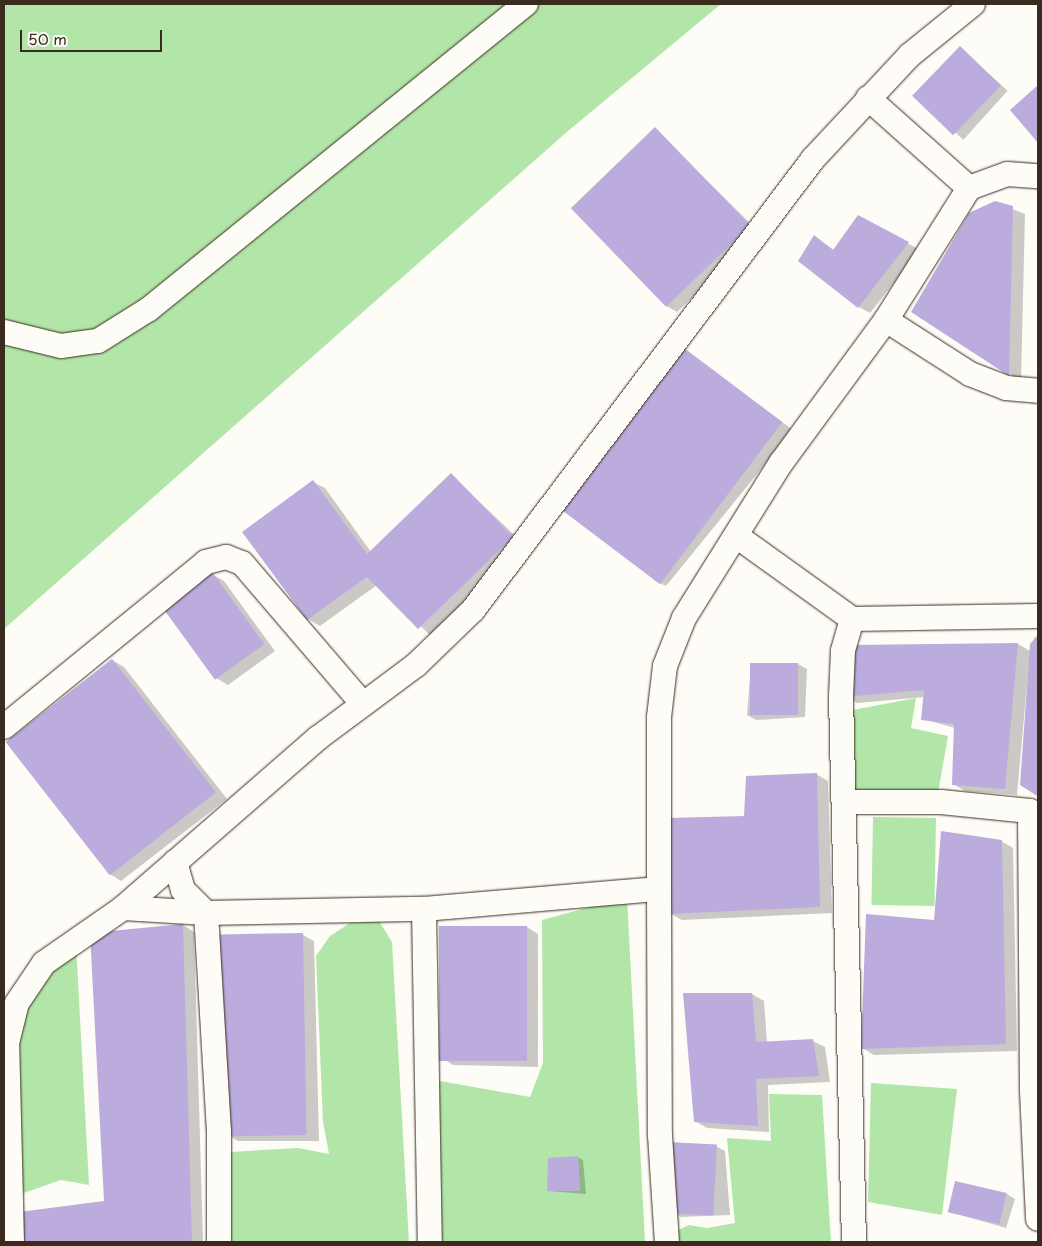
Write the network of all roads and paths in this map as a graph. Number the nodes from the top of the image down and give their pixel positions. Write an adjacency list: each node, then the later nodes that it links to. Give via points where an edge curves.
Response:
1 (526, 4): 7 (street, via 149,309 105,336 61,346)
2 (973, 4): 3 (street, via 910,55)
3 (868, 98): 5 (street); 12 (street, via 813,159 712,289 473,610 416,665)
4 (1038, 176): 5 (street, via 1007,174)
5 (968, 188): 6 (street)
6 (886, 320): 8 (street, via 970,374 1006,388); 9 (street, via 782,463)
7 (4, 332)
8 (1038, 391)
9 (738, 537): 11 (street); 17 (street, via 684,618 665,666 659,717)
10 (1038, 616): 11 (street)
11 (852, 619): 14 (street, via 843,651 841,696)
12 (363, 704): 13 (street, via 242,563 226,557 206,562); 16 (street)
13 (4, 727)
14 (845, 802): 15 (street, via 941,802); 26 (street)
15 (1034, 811): 21 (street, via 1032,1091)
16 (175, 862): 18 (street); 20 (street, via 183,890)
17 (659, 888): 19 (street); 25 (street, via 660,1134)
18 (123, 908): 20 (street); 22 (street, via 44,962 17,1003 7,1043)
19 (424, 909): 20 (street); 24 (street)
20 (206, 913): 23 (street, via 219,1131)
21 (1038, 1219)
22 (12, 1242)
23 (219, 1242)
24 (430, 1242)
25 (667, 1242)
26 (854, 1242)

